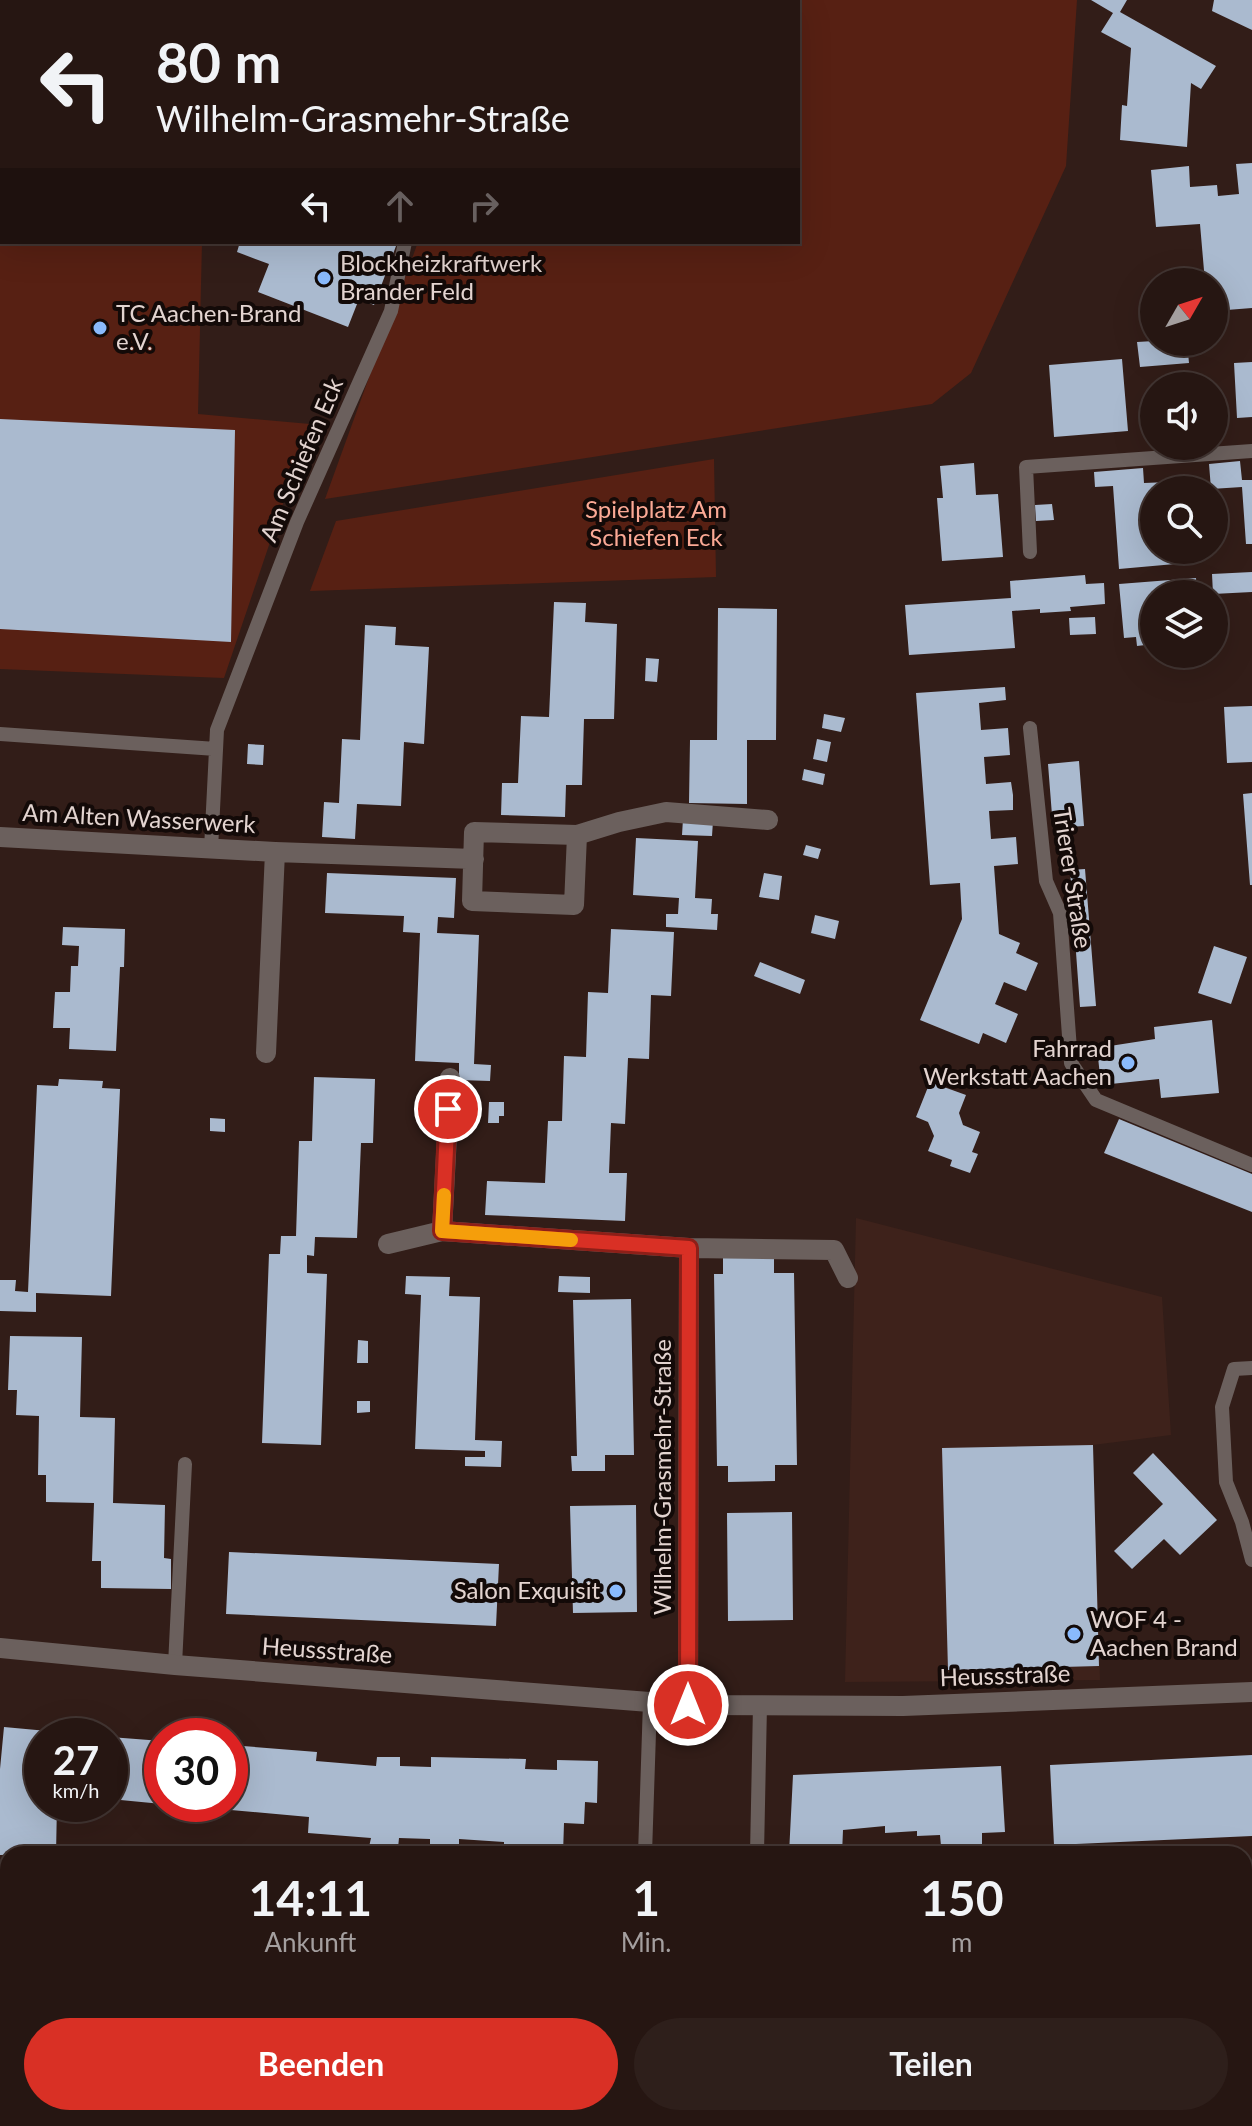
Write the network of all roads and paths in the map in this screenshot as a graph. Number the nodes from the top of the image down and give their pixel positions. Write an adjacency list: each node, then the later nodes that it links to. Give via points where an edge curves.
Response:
1 (405, 244): 6 (lane, Am Schiefen Eck, via 391,311 297,522 230,693)
2 (1252, 451): 3 (lane, via 1026,467)
3 (1030, 552)
4 (1030, 728): 15 (lane, Trierer Straße, via 1046,881 1060,913 1071,1063 1096,1100)
5 (0, 734): 6 (lane)
6 (216, 749): 10 (lane, Am Schiefen Eck)
7 (768, 820): 8 (street, via 666,812)
8 (577, 835): 12 (street, via 474,832); 12 (street, via 574,905 472,901)
9 (0, 837): 10 (street, Am Alten Wasserwerk)
10 (211, 849): 11 (street, Am Alten Wasserwerk)
11 (275, 852): 12 (street, Am Alten Wasserwerk); 13 (street, Am Alten Wasserwerk)
12 (474, 859)
13 (266, 1053)
14 (450, 1078): 16 (street)
15 (1252, 1165)
16 (442, 1231): 17 (street); 18 (street)
17 (388, 1244)
18 (689, 1248): 19 (street, via 834,1250); 27 (street, Wilhelm-Grasmehr-Straße)
19 (848, 1278)
20 (1252, 1368): 22 (lane, via 1234,1369 1222,1407 1226,1482)
21 (185, 1464): 24 (lane)
22 (1252, 1560)
23 (0, 1648): 24 (street, Heussstraße)
24 (175, 1665): 26 (street, Heussstraße)
25 (1252, 1692): 28 (street, Heussstraße, via 918,1705)
26 (650, 1702): 27 (street, Heussstraße); 29 (lane)
27 (688, 1705): 28 (street, Heussstraße)
28 (760, 1705): 30 (lane)
29 (645, 1846)
30 (757, 1846)

